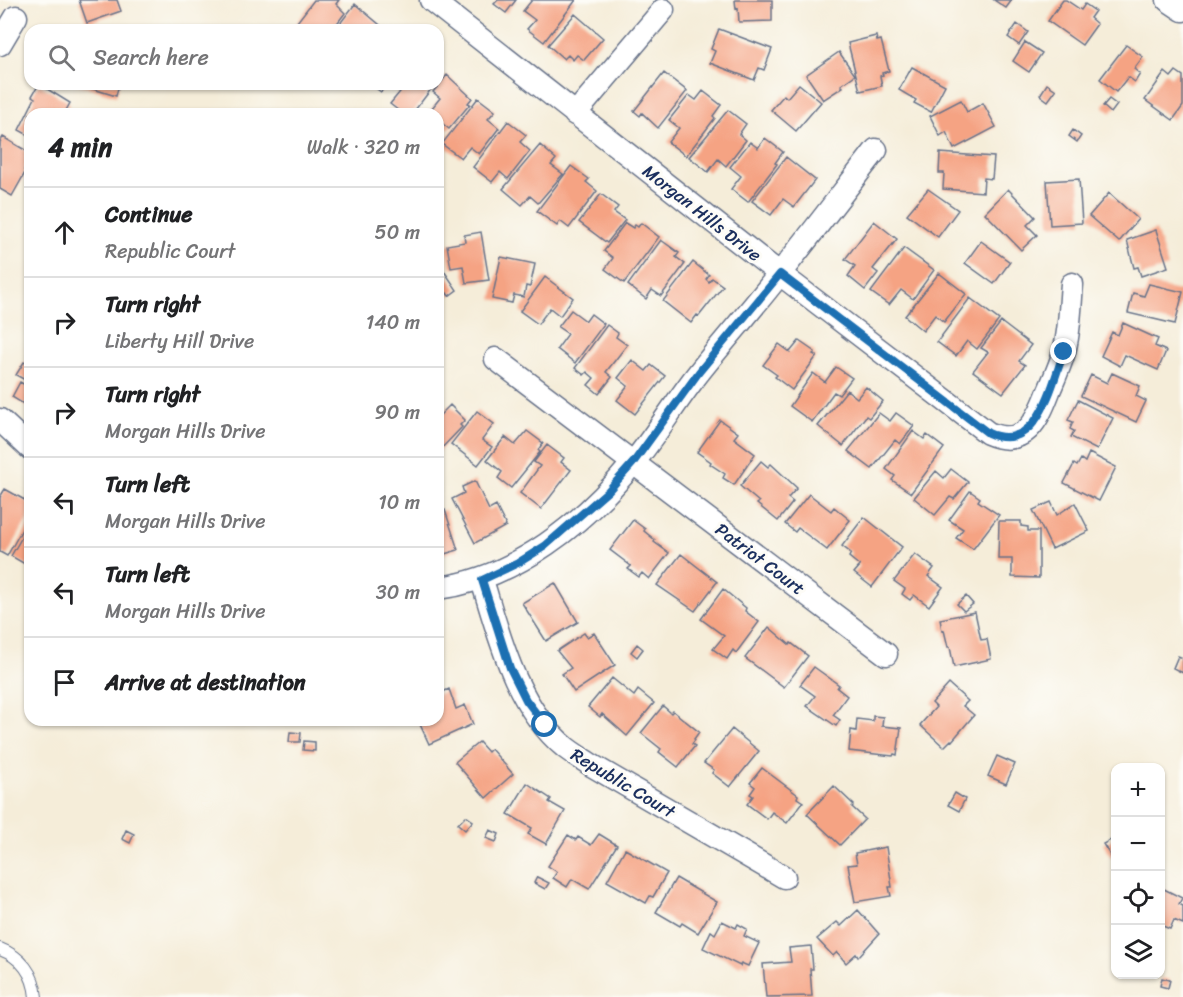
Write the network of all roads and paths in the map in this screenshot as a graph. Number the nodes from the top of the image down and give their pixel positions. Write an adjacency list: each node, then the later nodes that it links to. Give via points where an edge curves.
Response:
1 (431, 0): 7 (street, Morgan Hills Drive)
2 (1168, 0): 4 (street)
3 (663, 10): 7 (street)
4 (1183, 10)
5 (16, 17): 6 (street)
6 (0, 44)
7 (575, 114): 9 (street, Morgan Hills Drive)
8 (876, 150): 9 (street)
9 (780, 274): 10 (street, Morgan Hills Drive, via 998,438 1025,433 1040,414 1064,352); 14 (street, via 699,372)
10 (1072, 284)
11 (496, 359): 14 (street, Patriot Court)
12 (0, 420): 13 (street)
13 (24, 442)
14 (633, 463): 15 (street, via 608,491 545,546); 17 (street, Patriot Court)
15 (482, 580): 16 (street); 18 (street, Republic Court, via 510,668 526,700 565,747)
16 (444, 587)
17 (886, 654)
18 (784, 877)
19 (0, 949): 20 (lane, via 27,966)
20 (36, 997)

